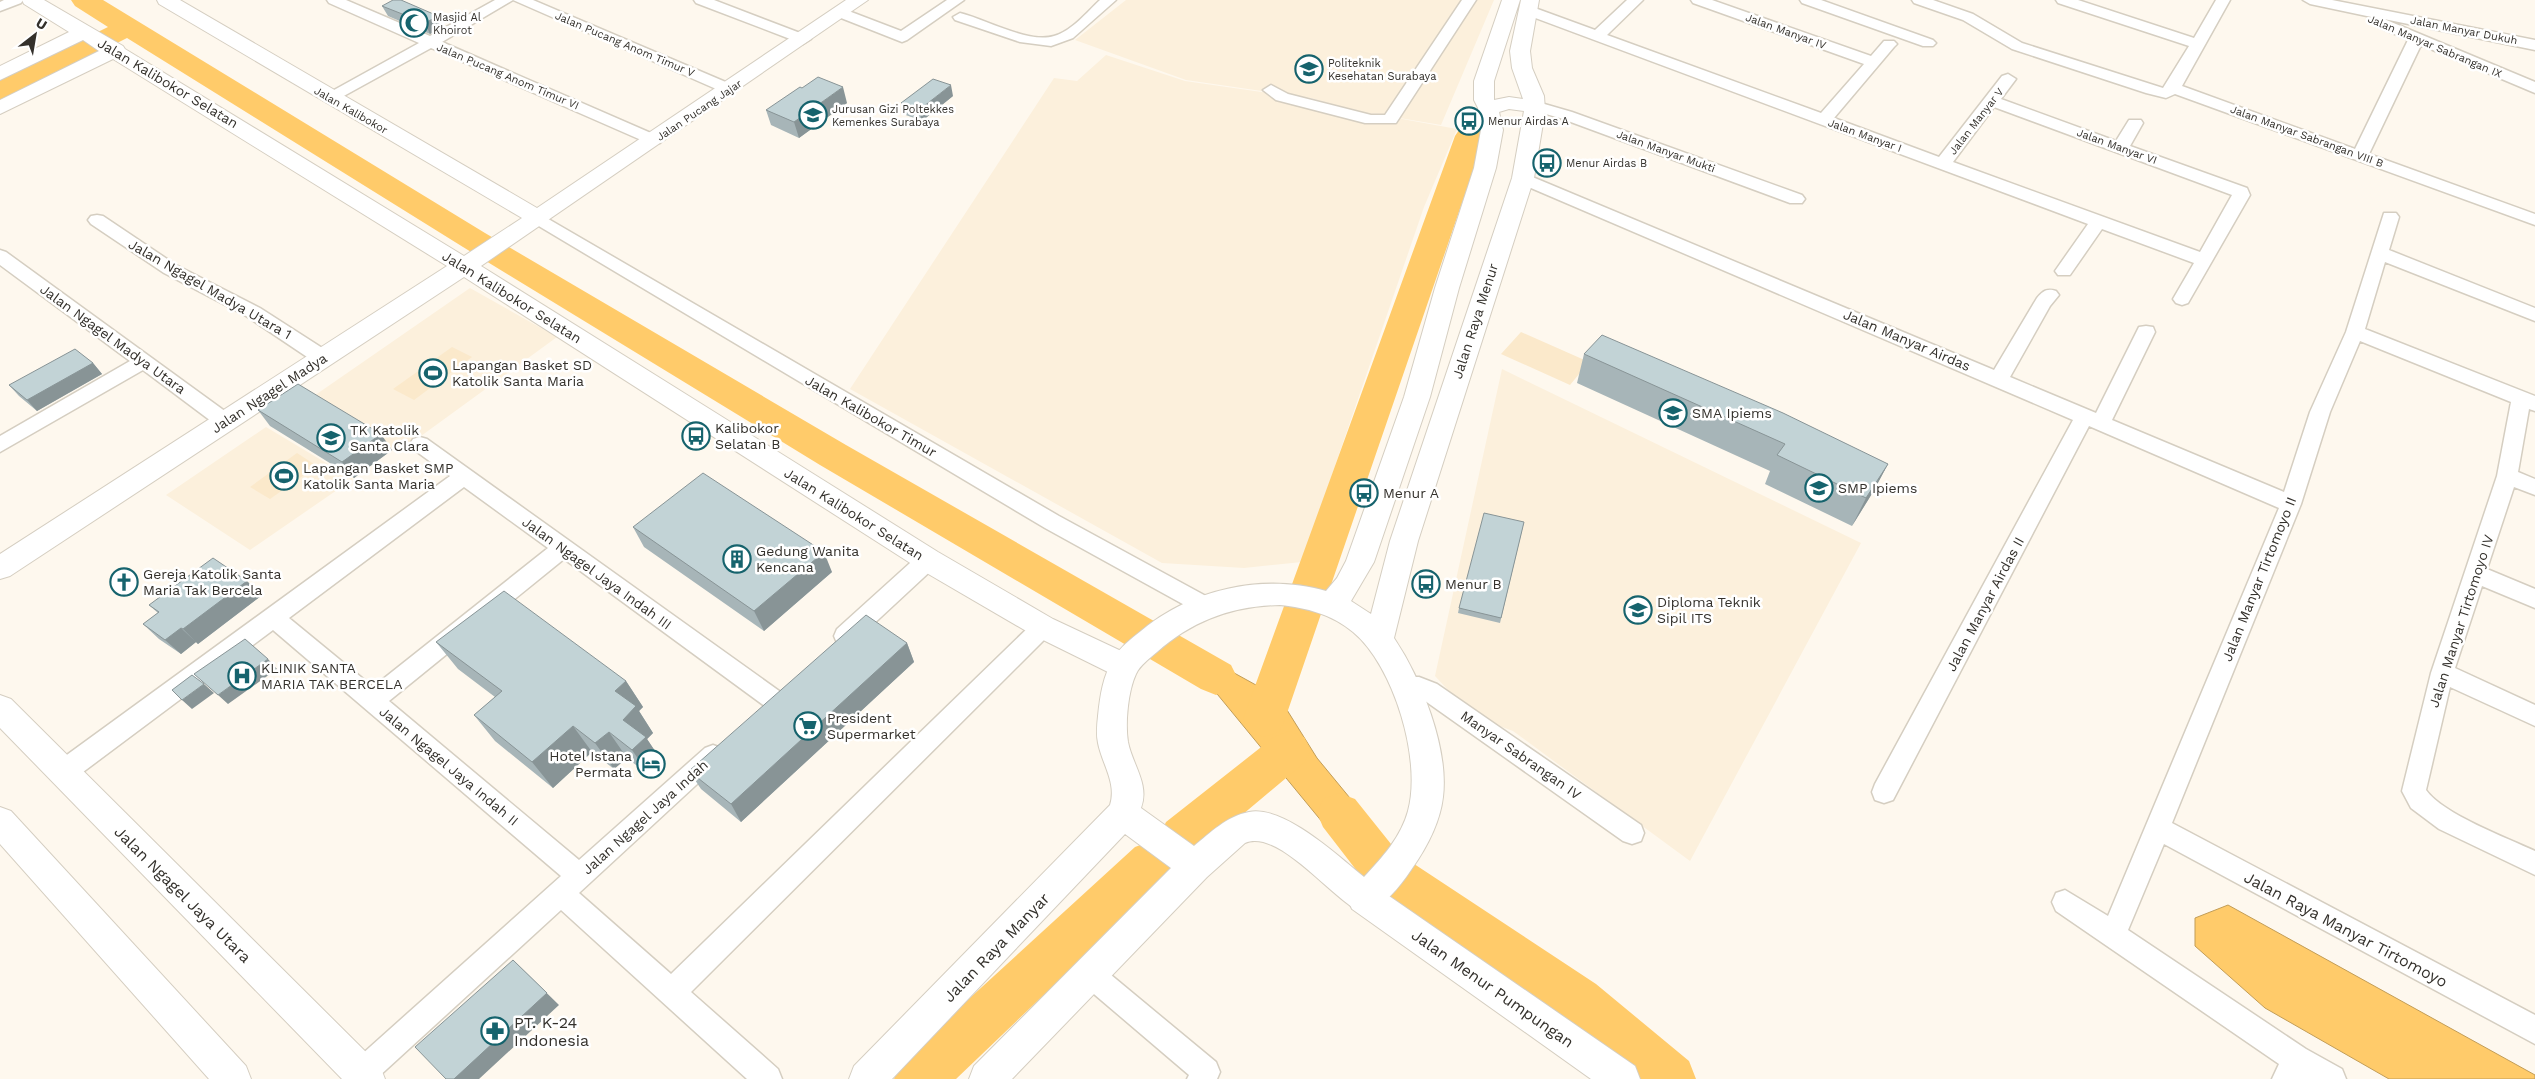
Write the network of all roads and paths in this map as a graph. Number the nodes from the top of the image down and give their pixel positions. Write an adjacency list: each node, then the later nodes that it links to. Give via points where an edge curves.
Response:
1 (31, 0): 25 (street, Jalan Kalibokor Selatan)
2 (166, 0): 44 (street, Jalan Kalibokor)
3 (334, 0): 29 (street, Jalan Pucang Anom Timur VI)
4 (506, 0): 29 (street)
5 (520, 0): 42 (street, Jalan Pucang Anom Timur V)
6 (701, 0): 27 (street)
7 (859, 0): 22 (street, Jalan Pucang Jajar)
8 (957, 0): 22 (street, via 902,37)
9 (1087, 0): 19 (street)
10 (1470, 0): 43 (street, via 1390,120 1362,118 1278,96)
11 (1636, 0): 26 (street)
12 (1698, 0): 35 (street, Jalan Manyar IV)
13 (1807, 0): 23 (street)
14 (1861, 0): 23 (street)
15 (1919, 0): 40 (street, via 1968,17 2023,48 2156,92 2168,92)
16 (2063, 0): 32 (street)
17 (2223, 0): 32 (street)
18 (2310, 0): 21 (street)
19 (1106, 3): 24 (street, via 1056,41 1031,40)
20 (1523, 3): 26 (street, Jalan Manyar I); 37 (street, Jalan Raya Menur, via 1518,46); 39 (street)
21 (2334, 6): 28 (street, Jalan Manyar Sabrangan IX); 33 (street, Jalan Manyar Dukuh)
22 (841, 13): 27 (street, Jalan Pucang Jajar)
23 (1848, 14): 30 (street)
24 (960, 16)
25 (87, 34): 34 (street, Jalan Kalibokor Selatan); 36 (street)
26 (1597, 36): 49 (street, Jalan Manyar I)
27 (803, 38): 42 (street, Jalan Pucang Jajar)
28 (2417, 38): 41 (street, Jalan Manyar Sabrangan IX); 53 (street)
29 (431, 43): 44 (street); 51 (street, Jalan Pucang Anom Timur VI)
30 (1928, 43)
31 (1889, 44): 35 (street)
32 (2198, 44): 40 (street)
33 (2535, 45)
34 (114, 49): 47 (street); 65 (street, Jalan Kalibokor Selatan)
35 (1874, 62): 49 (street)
36 (0, 74)
37 (1526, 79): 39 (street, via 1508,86); 46 (street, Jalan Raya Menur, via 1532,90)
38 (2008, 79): 45 (street, Jalan Manyar V)
39 (1484, 81): 48 (street, via 1484,100)
40 (2173, 88): 53 (street, Jalan Manyar Sabrangan VIII B)
41 (2535, 88)
42 (729, 89): 51 (street, Jalan Pucang Jajar)
43 (1271, 90)
44 (331, 98): 58 (street, Jalan Kalibokor)
45 (1992, 100): 52 (street, Jalan Manyar VI); 54 (street, Jalan Manyar V)
46 (1534, 106): 48 (street, via 1509,103); 55 (street, Jalan Raya Menur, via 1534,125); 56 (street, Jalan Manyar Mukti)
47 (0, 108)
48 (1488, 108): 67 (street, via 1492,130 1490,151)
49 (1824, 120): 54 (street, Jalan Manyar I)
50 (2135, 123): 52 (street)
51 (654, 140): 58 (street, Jalan Pucang Jajar)
52 (2121, 147): 64 (street, Jalan Manyar VI, via 2242,193)
53 (2360, 156): 60 (street, Jalan Manyar Sabrangan VIII B)
54 (1943, 164): 61 (street, Jalan Manyar I)
55 (1523, 178): 68 (street, Jalan Raya Menur); 76 (street, Jalan Manyar Airdas)
56 (1796, 199)
57 (2390, 217): 62 (street, Jalan Manyar Tirtomoyo II)
58 (538, 218): 65 (street, Jalan Ngagel Madya); 92 (street, Jalan Kalibokor Timur, via 1052,522)
59 (97, 220): 74 (street, Jalan Ngagel Madya Utara 1, via 170,269 253,312)
60 (2535, 220)
61 (2097, 223): 64 (street, Jalan Manyar I); 66 (street)
62 (2379, 253): 71 (street); 73 (street, Jalan Manyar Tirtomoyo II)
63 (0, 256): 75 (street, Jalan Ngagel Madya Utara)
64 (2203, 260): 70 (street)
65 (473, 261): 74 (street, Jalan Ngagel Madya); 87 (street, Jalan Kalibokor Selatan)
66 (2064, 270)
67 (1451, 278): 68 (street); 90 (street, via 1417,397 1360,562 1346,586)
68 (1487, 284): 95 (street, Jalan Raya Menur, via 1404,541)
69 (2050, 295): 76 (street)
70 (2182, 299)
71 (2535, 315)
72 (2146, 332): 78 (street, Jalan Manyar Airdas II)
73 (2355, 332): 77 (street); 85 (street, Jalan Manyar Tirtomoyo II, via 2320,412)
74 (322, 358): 79 (street, Jalan Ngagel Madya)
75 (144, 362): 79 (street, Jalan Ngagel Madya Utara); 81 (street)
76 (1999, 379): 78 (street, Jalan Manyar Airdas)
77 (2528, 402): 82 (street, Jalan Manyar Tirtomoyo IV)
78 (2093, 419): 85 (street, Jalan Manyar Airdas); 106 (street, Jalan Manyar Airdas II)
79 (226, 422): 88 (street, Jalan Ngagel Madya)
80 (420, 444): 83 (street, Jalan Ngagel Jaya Indah III)
81 (0, 445)
82 (2507, 476): 84 (street); 89 (street, Jalan Manyar Tirtomoyo IV)
83 (463, 477): 86 (street, Jalan Ngagel Jaya Indah III); 93 (street)
84 (2535, 487)
85 (2291, 504): 109 (street, Jalan Manyar Tirtomoyo II)
86 (563, 548): 100 (street, Jalan Ngagel Jaya Indah III); 101 (street)
87 (928, 560): 94 (street, Jalan Kalibokor Selatan); 96 (street)
88 (0, 568)
89 (2476, 574): 91 (street); 98 (street, Jalan Manyar Tirtomoyo IV)
90 (1313, 599): 92 (street, via 1241,596); 95 (street, via 1356,619)
91 (2535, 599)
92 (1207, 608): 97 (street, via 1169,626)
93 (273, 617): 101 (street, Jalan Ngagel Jaya Indah II); 105 (street)
94 (1043, 627): 97 (street, Jalan Kalibokor Selatan); 118 (street)
95 (1379, 640): 99 (street)
96 (825, 654)
97 (1127, 663): 107 (street, via 1121,673 1112,729 1113,743 1126,779 1128,800)
98 (2442, 673): 103 (street); 111 (street, Jalan Manyar Tirtomoyo IV, via 2414,785 2416,798 2432,813)
99 (1406, 688): 110 (street, Manyar Sabrangan IV, via 1419,687 1429,691); 114 (street, via 1421,734 1428,780 1422,816 1405,853)
100 (774, 700)
101 (372, 701): 113 (street, Jalan Ngagel Jaya Indah II)
102 (0, 708): 105 (street, Jalan Ngagel Jaya Utara)
103 (2535, 716)
104 (731, 739): 113 (street, Jalan Ngagel Jaya Indah)
105 (62, 773): 121 (street, Jalan Ngagel Jaya Utara)
106 (1884, 792)
107 (1122, 813): 112 (street); 124 (street, Jalan Raya Manyar, via 1070,871)
108 (0, 821): 122 (street)
109 (2156, 827): 116 (street, Jalan Manyar Tirtomoyo II); 119 (street, Jalan Raya Manyar Tirtomoyo)
110 (1632, 833)
111 (2535, 863)
112 (1195, 866): 114 (street, via 1234,833 1249,826 1263,826 1281,833); 117 (street)
113 (570, 885): 118 (street, Jalan Ngagel Jaya Indah II); 121 (street, Jalan Ngagel Jaya Indah)
114 (1374, 888): 127 (street, Jalan Menur Pumpungan)
115 (2065, 902): 116 (street)
116 (2113, 936): 120 (street)
117 (1090, 974): 125 (street); 126 (street, via 1206,1072)
118 (672, 992): 123 (street, Jalan Ngagel Jaya Indah II)
119 (2535, 1030)
120 (2291, 1069): 128 (street)
121 (364, 1076)
122 (233, 1079)
123 (768, 1079)
124 (867, 1079)
125 (987, 1079)
126 (1201, 1079)
127 (1622, 1079)
128 (2332, 1079)

